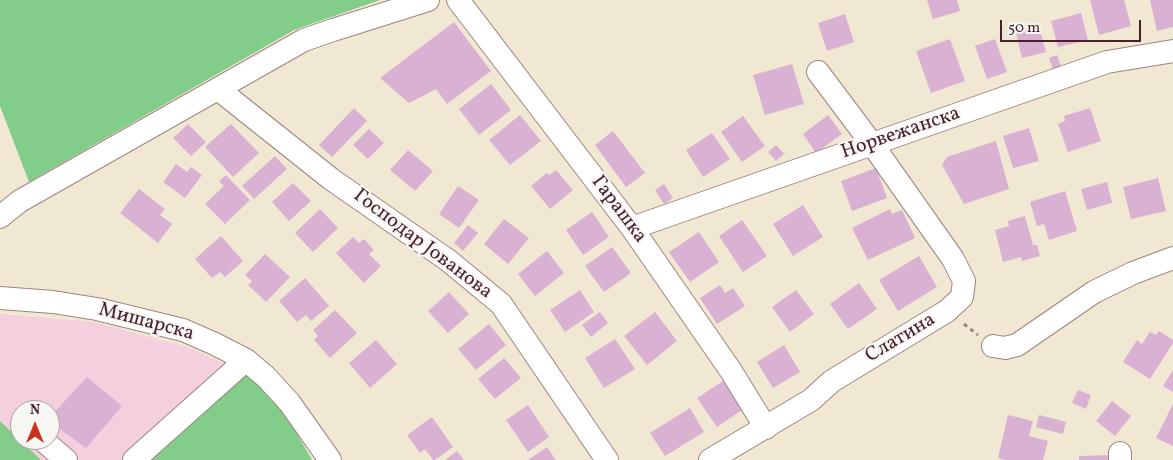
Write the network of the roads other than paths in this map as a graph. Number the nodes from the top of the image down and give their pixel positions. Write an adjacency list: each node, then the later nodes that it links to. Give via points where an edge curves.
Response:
1 (428, 0): 5 (street, via 304,40)
2 (458, 0): 8 (street, Гарашка)
3 (1173, 51): 6 (street, Норвежанска, via 1107,62)
4 (818, 72): 6 (street)
5 (218, 89): 7 (street, via 20,202); 18 (street, Господар Јованова, via 331,178 449,261 500,304)
6 (872, 144): 8 (street, Норвежанска); 13 (street, Слатина, via 953,259 964,281 962,297 947,311 832,381 811,400)
7 (0, 217)
8 (632, 228): 13 (street, Гарашка, via 731,371)
9 (1173, 258): 11 (street, via 1094,292 1017,345)
10 (0, 298): 12 (street, Мишарска, via 97,309 183,330)
11 (993, 346)
12 (246, 360): 16 (street); 17 (street, Мишарска, via 289,402)
13 (766, 428): 19 (street, Слатина)
14 (54, 450): 15 (street)
15 (66, 460)
16 (134, 460)
17 (330, 460)
18 (608, 460)
19 (710, 460)

